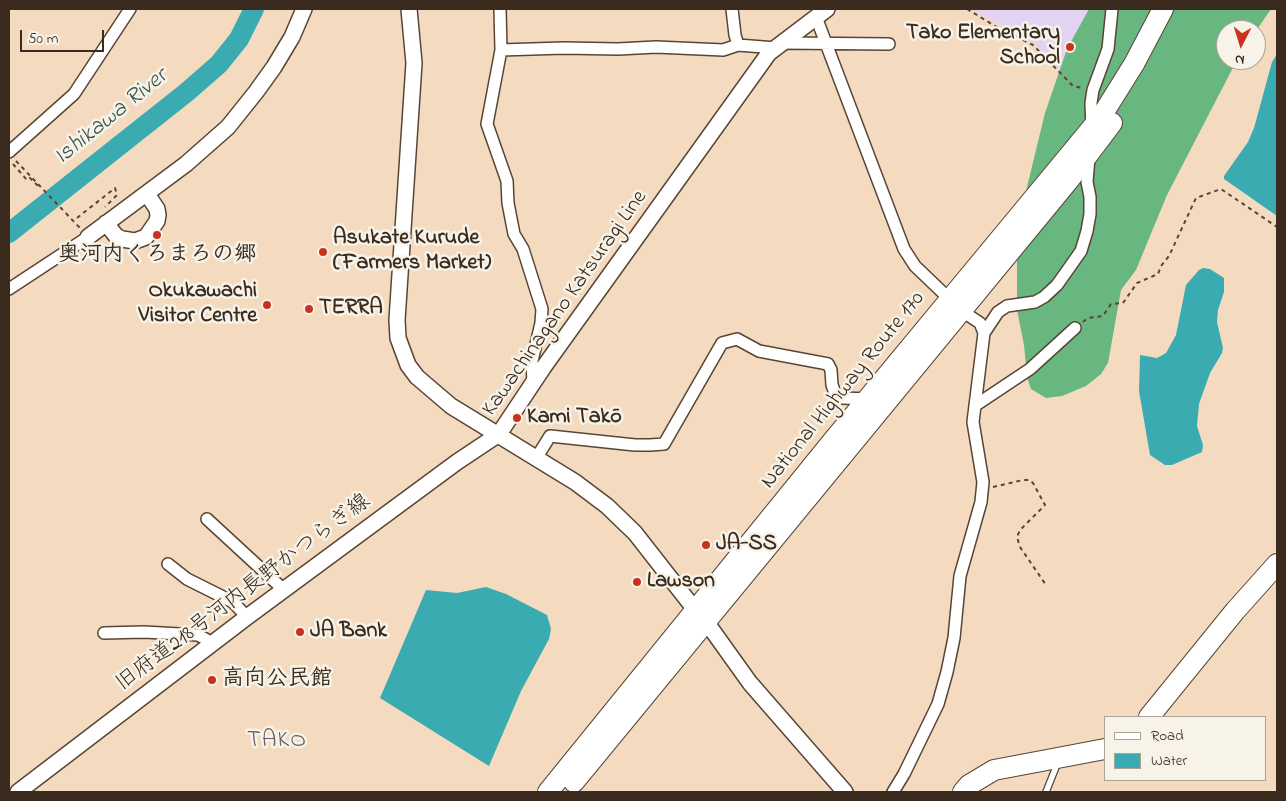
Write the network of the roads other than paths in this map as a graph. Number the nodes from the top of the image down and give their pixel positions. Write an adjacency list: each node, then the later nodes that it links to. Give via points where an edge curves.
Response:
1 (130, 9): 16 (street, via 74,94)
2 (304, 9): 18 (street, via 274,67 244,108 208,145)
3 (409, 9): 28 (street, via 414,63 397,311 398,338 408,364 417,376 451,406)
4 (500, 9): 14 (street)
5 (732, 9): 10 (street)
6 (1112, 9): 15 (street, via 1108,49 1093,90)
7 (1163, 9): 15 (highway, National Highway Route 170, via 1134,64)
8 (1177, 9): 17 (highway, National Highway Route 170, via 1145,70)
9 (822, 13): 11 (street); 13 (street, Kawachinagano Katsuragi Line)
10 (738, 44): 13 (street); 14 (street, via 723,50 656,47)
11 (827, 44): 12 (street); 13 (street); 22 (street, via 904,249 916,266)
12 (889, 44)
13 (779, 45): 25 (street, Kawachinagano Katsuragi Line, via 769,53)
14 (501, 50): 25 (street, via 487,124 507,181 514,234 523,249 542,308 532,361)
15 (1092, 128): 22 (highway, National Highway Route 170)
16 (9, 152)
17 (1090, 153): 22 (highway, National Highway Route 170); 24 (street, via 1090,214 1081,251 1057,285 1044,297 1035,302 1007,306 998,312)
18 (147, 194): 19 (street); 19 (street, via 158,215 146,237 135,241 122,239)
19 (106, 223): 20 (street)
20 (85, 233): 21 (street)
21 (9, 289)
22 (956, 305): 24 (street, via 980,323); 26 (highway, National Highway Route 170); 35 (highway, National Highway Route 170)
23 (1075, 328): 27 (street, via 1030,369)
24 (984, 333): 27 (street)
25 (533, 383): 28 (street, Kawachinagano Katsuragi Line)
26 (868, 399): 29 (street, via 843,398 835,392 828,364 759,351 737,339 722,343 664,444 635,445 550,436); 35 (highway, National Highway Route 170)
27 (976, 405): 45 (street, via 973,422 983,482 981,502 960,576 954,638 934,712)
28 (499, 434): 29 (street, Kawachinagano Katsuragi Line); 33 (street, 旧府道218号河内長野かつらぎ線)
29 (537, 457): 35 (street, Kawachinagano Katsuragi Line, via 607,506 635,533)
30 (207, 519): 33 (street)
31 (168, 564): 34 (street, via 186,579 233,602)
32 (1277, 564): 38 (highway)
33 (284, 590): 34 (street, 旧府道218号河内長野かつらぎ線)
34 (247, 617): 37 (street, 旧府道218号河内長野かつらぎ線)
35 (701, 617): 42 (highway, National Highway Route 170); 43 (highway, National Highway Route 170); 44 (street, Kawachinagano Katsuragi Line, via 750,683)
36 (104, 633): 37 (street, via 198,636)
37 (213, 643): 41 (street, 旧府道218号河内長野かつらぎ線)
38 (1150, 716)
39 (1104, 749): 40 (highway)
40 (1060, 758): 46 (highway, via 994,770 969,785); 47 (lane)
41 (18, 792)
42 (548, 792)
43 (566, 792)
44 (845, 792)
45 (893, 792)
46 (964, 792)
47 (1046, 792)

